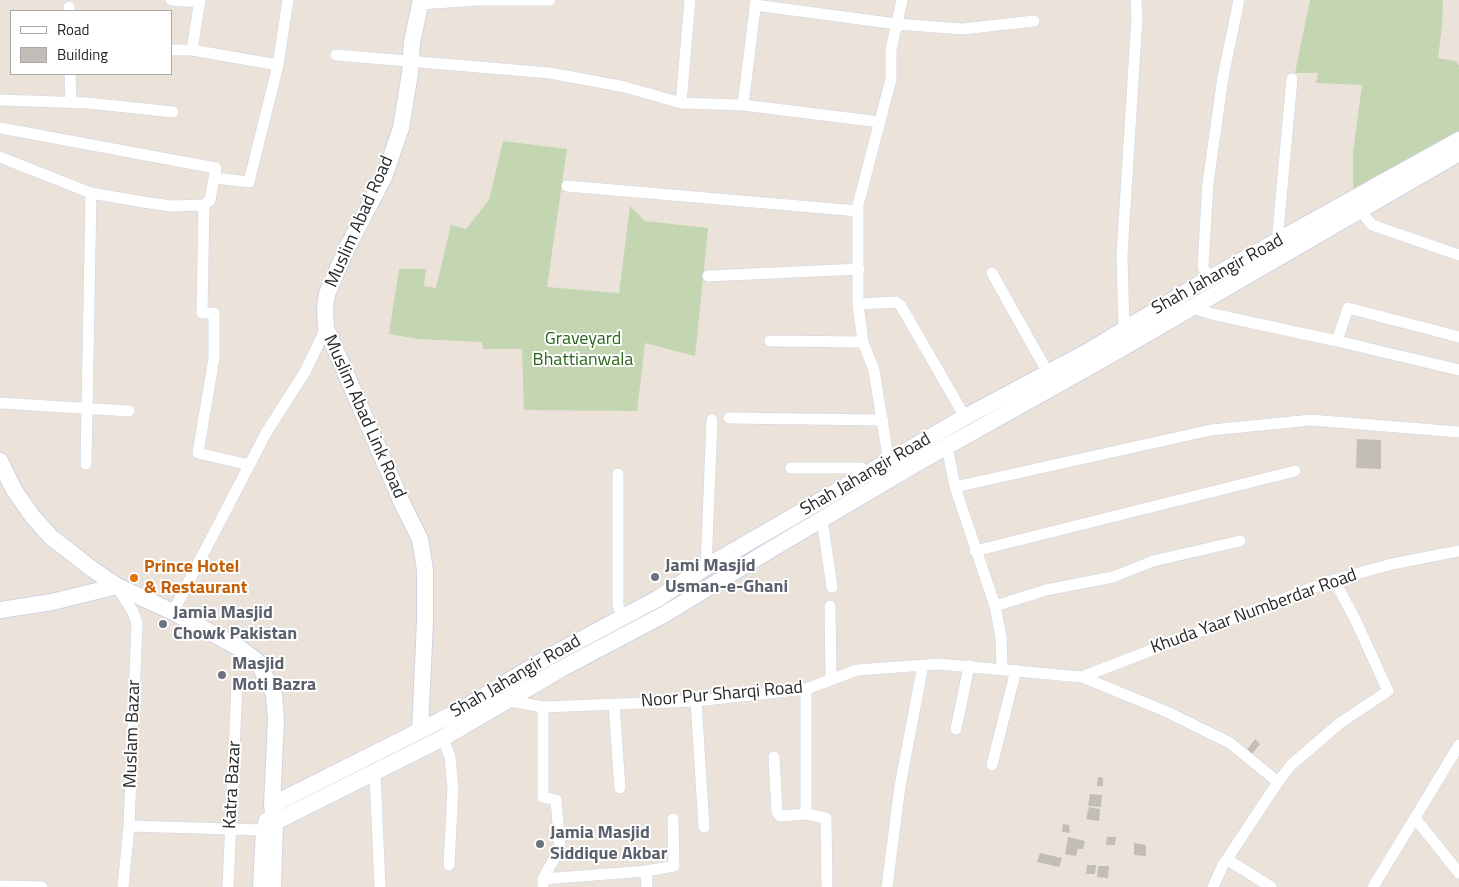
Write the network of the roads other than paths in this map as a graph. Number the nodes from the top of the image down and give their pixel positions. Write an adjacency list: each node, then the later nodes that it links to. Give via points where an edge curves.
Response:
1 (171, 0): 8 (street)
2 (288, 0): 17 (street)
3 (550, 0): 9 (street)
4 (690, 0): 22 (street)
5 (902, 0): 12 (street)
6 (1136, 0): 45 (street, via 1122,255)
7 (1239, 0): 41 (street, via 1222,77 1208,183 1203,266)
8 (199, 1): 14 (street)
9 (421, 2): 16 (street, Muslim Abad Road)
10 (755, 2): 12 (street); 23 (street)
11 (1034, 21): 12 (street, via 962,29)
12 (897, 24): 25 (street, via 891,50 891,79)
13 (172, 50): 14 (street)
14 (192, 50): 17 (street)
15 (336, 55): 16 (street)
16 (411, 61): 22 (street, via 550,73 625,87); 44 (street, Muslim Abad Road, via 400,128 384,177 346,250 328,294)
17 (278, 65): 30 (street, via 248,182)
18 (70, 75): 21 (street)
19 (1292, 79): 36 (street)
20 (0, 100): 21 (street)
21 (71, 102): 24 (street)
22 (681, 103): 23 (street)
23 (743, 105): 25 (street)
24 (173, 112)
25 (880, 122): 35 (street)
26 (0, 128): 30 (street, via 216,168)
27 (1459, 140): 36 (street, Shah Jahangir Road)
28 (1459, 153): 34 (street, Shah Jahangir Road)
29 (0, 157): 32 (street)
30 (215, 178): 33 (street, via 210,200)
31 (567, 186): 35 (street)
32 (92, 193): 33 (street, via 149,204); 53 (street)
33 (204, 205): 64 (street, via 202,313 214,313 214,358 198,453)
34 (1360, 210): 37 (street, via 1372,225); 43 (street, Shah Jahangir Road)
35 (858, 211): 38 (street)
36 (1276, 242): 41 (street, Shah Jahangir Road)
37 (1459, 254)
38 (859, 269): 40 (street); 42 (street)
39 (992, 273): 51 (street)
40 (708, 276)
41 (1208, 280): 45 (street, Shah Jahangir Road)
42 (858, 304): 49 (street); 55 (street, via 896,302 901,306)
43 (1191, 307): 48 (street); 60 (street, Shah Jahangir Road)
44 (326, 328): 64 (street, Muslim Abad Link Road, via 305,372); 97 (street, Muslim Abad Link Road, via 420,539 426,570)
45 (1124, 328): 51 (street, Shah Jahangir Road)
46 (1459, 337): 48 (street, via 1348,308)
47 (770, 341): 49 (street)
48 (1338, 341): 50 (street)
49 (863, 342): 58 (street, via 874,370)
50 (1459, 370)
51 (1048, 373): 55 (street, Shah Jahangir Road)
52 (0, 403): 53 (street)
53 (87, 408): 54 (street); 63 (street)
54 (129, 411)
55 (965, 417): 62 (street, Shah Jahangir Road)
56 (729, 418): 58 (street)
57 (712, 420): 74 (street)
58 (883, 420): 62 (street)
59 (1459, 432): 69 (street, via 1311,420 1210,430)
60 (947, 446): 69 (street); 70 (street, Shah Jahangir Road)
61 (0, 461): 76 (street, via 14,490 33,517 92,570)
62 (889, 463): 67 (street, Shah Jahangir Road)
63 (86, 464)
64 (249, 465): 81 (street, Muslim Abad Link Road)
65 (791, 468): 67 (street, via 861,468)
66 (1295, 472): 72 (street)
67 (868, 473): 74 (street, Shah Jahangir Road)
68 (618, 474): 82 (street, via 618,606)
69 (955, 487): 72 (street)
70 (822, 519): 77 (street); 92 (street, Shah Jahangir Road, via 665,614)
71 (1240, 541): 79 (street, via 1153,561 1113,577 1046,590)
72 (975, 551): 79 (street)
73 (1459, 551): 75 (street, Khuda Yaar Numberdar Road)
74 (706, 567): 82 (street, Shah Jahangir Road)
75 (1334, 580): 87 (street, Khuda Yaar Numberdar Road); 103 (street, via 1388,691 1340,723 1291,765)
76 (117, 586): 80 (street, via 52,602); 81 (street); 109 (street, Muslam Bazar, via 137,623)
77 (832, 587)
78 (830, 606): 88 (street)
79 (995, 606): 85 (street)
80 (0, 610)
81 (173, 612): 105 (street, via 241,649 258,662 274,694)
82 (623, 617): 90 (street, Shah Jahangir Road)
83 (923, 665): 84 (street, Noor Pur Sharqi Road); 88 (street, Noor Pur Sharqi Road, via 856,670); 127 (street, via 900,786)
84 (969, 666): 85 (street, Noor Pur Sharqi Road); 96 (street)
85 (1002, 669): 86 (street, Noor Pur Sharqi Road)
86 (1016, 670): 87 (street, Noor Pur Sharqi Road); 101 (street)
87 (1082, 677): 103 (street, via 1165,711 1230,744)
88 (832, 680): 91 (street, Noor Pur Sharqi Road)
89 (237, 684): 112 (street, Katra Bazar)
90 (498, 687): 92 (street); 97 (street, Shah Jahangir Road)
91 (806, 689): 93 (street, Noor Pur Sharqi Road); 106 (street)
92 (509, 700): 95 (street, Noor Pur Sharqi Road); 98 (street, Shah Jahangir Road)
93 (696, 701): 94 (street, Noor Pur Sharqi Road); 111 (street)
94 (614, 704): 95 (street, Noor Pur Sharqi Road); 104 (street)
95 (543, 707): 117 (street, via 543,797 556,800 560,848)
96 (956, 729)
97 (420, 731): 105 (street, Shah Jahangir Road)
98 (443, 738): 102 (street, Shah Jahangir Road); 114 (street, via 450,757 453,788)
99 (1459, 744): 107 (street)
100 (774, 757): 106 (street, via 780,816)
101 (992, 765)
102 (376, 773): 110 (street, Shah Jahangir Road); 124 (street)
103 (1278, 782): 113 (street)
104 (620, 788)
105 (272, 805): 110 (street)
106 (806, 814): 126 (street, via 826,818)
107 (1415, 818): 116 (street); 130 (street)
108 (673, 819): 115 (street, via 674,866)
109 (129, 826): 112 (street); 120 (street, Muslam Bazar)
110 (269, 826): 112 (street); 122 (street); 123 (street)
111 (704, 827)
112 (231, 830): 121 (street, Katra Bazar)
113 (1228, 860): 128 (street); 129 (street)
114 (449, 865)
115 (646, 871): 117 (street); 125 (street)
116 (1459, 873)
117 (543, 883)
118 (0, 886): 119 (street)
119 (42, 887)
120 (123, 887)
121 (228, 887)
122 (261, 887)
123 (273, 887)
124 (380, 887)
125 (647, 887)
126 (827, 887)
127 (887, 887)
128 (1213, 887)
129 (1271, 887)
130 (1373, 887)

